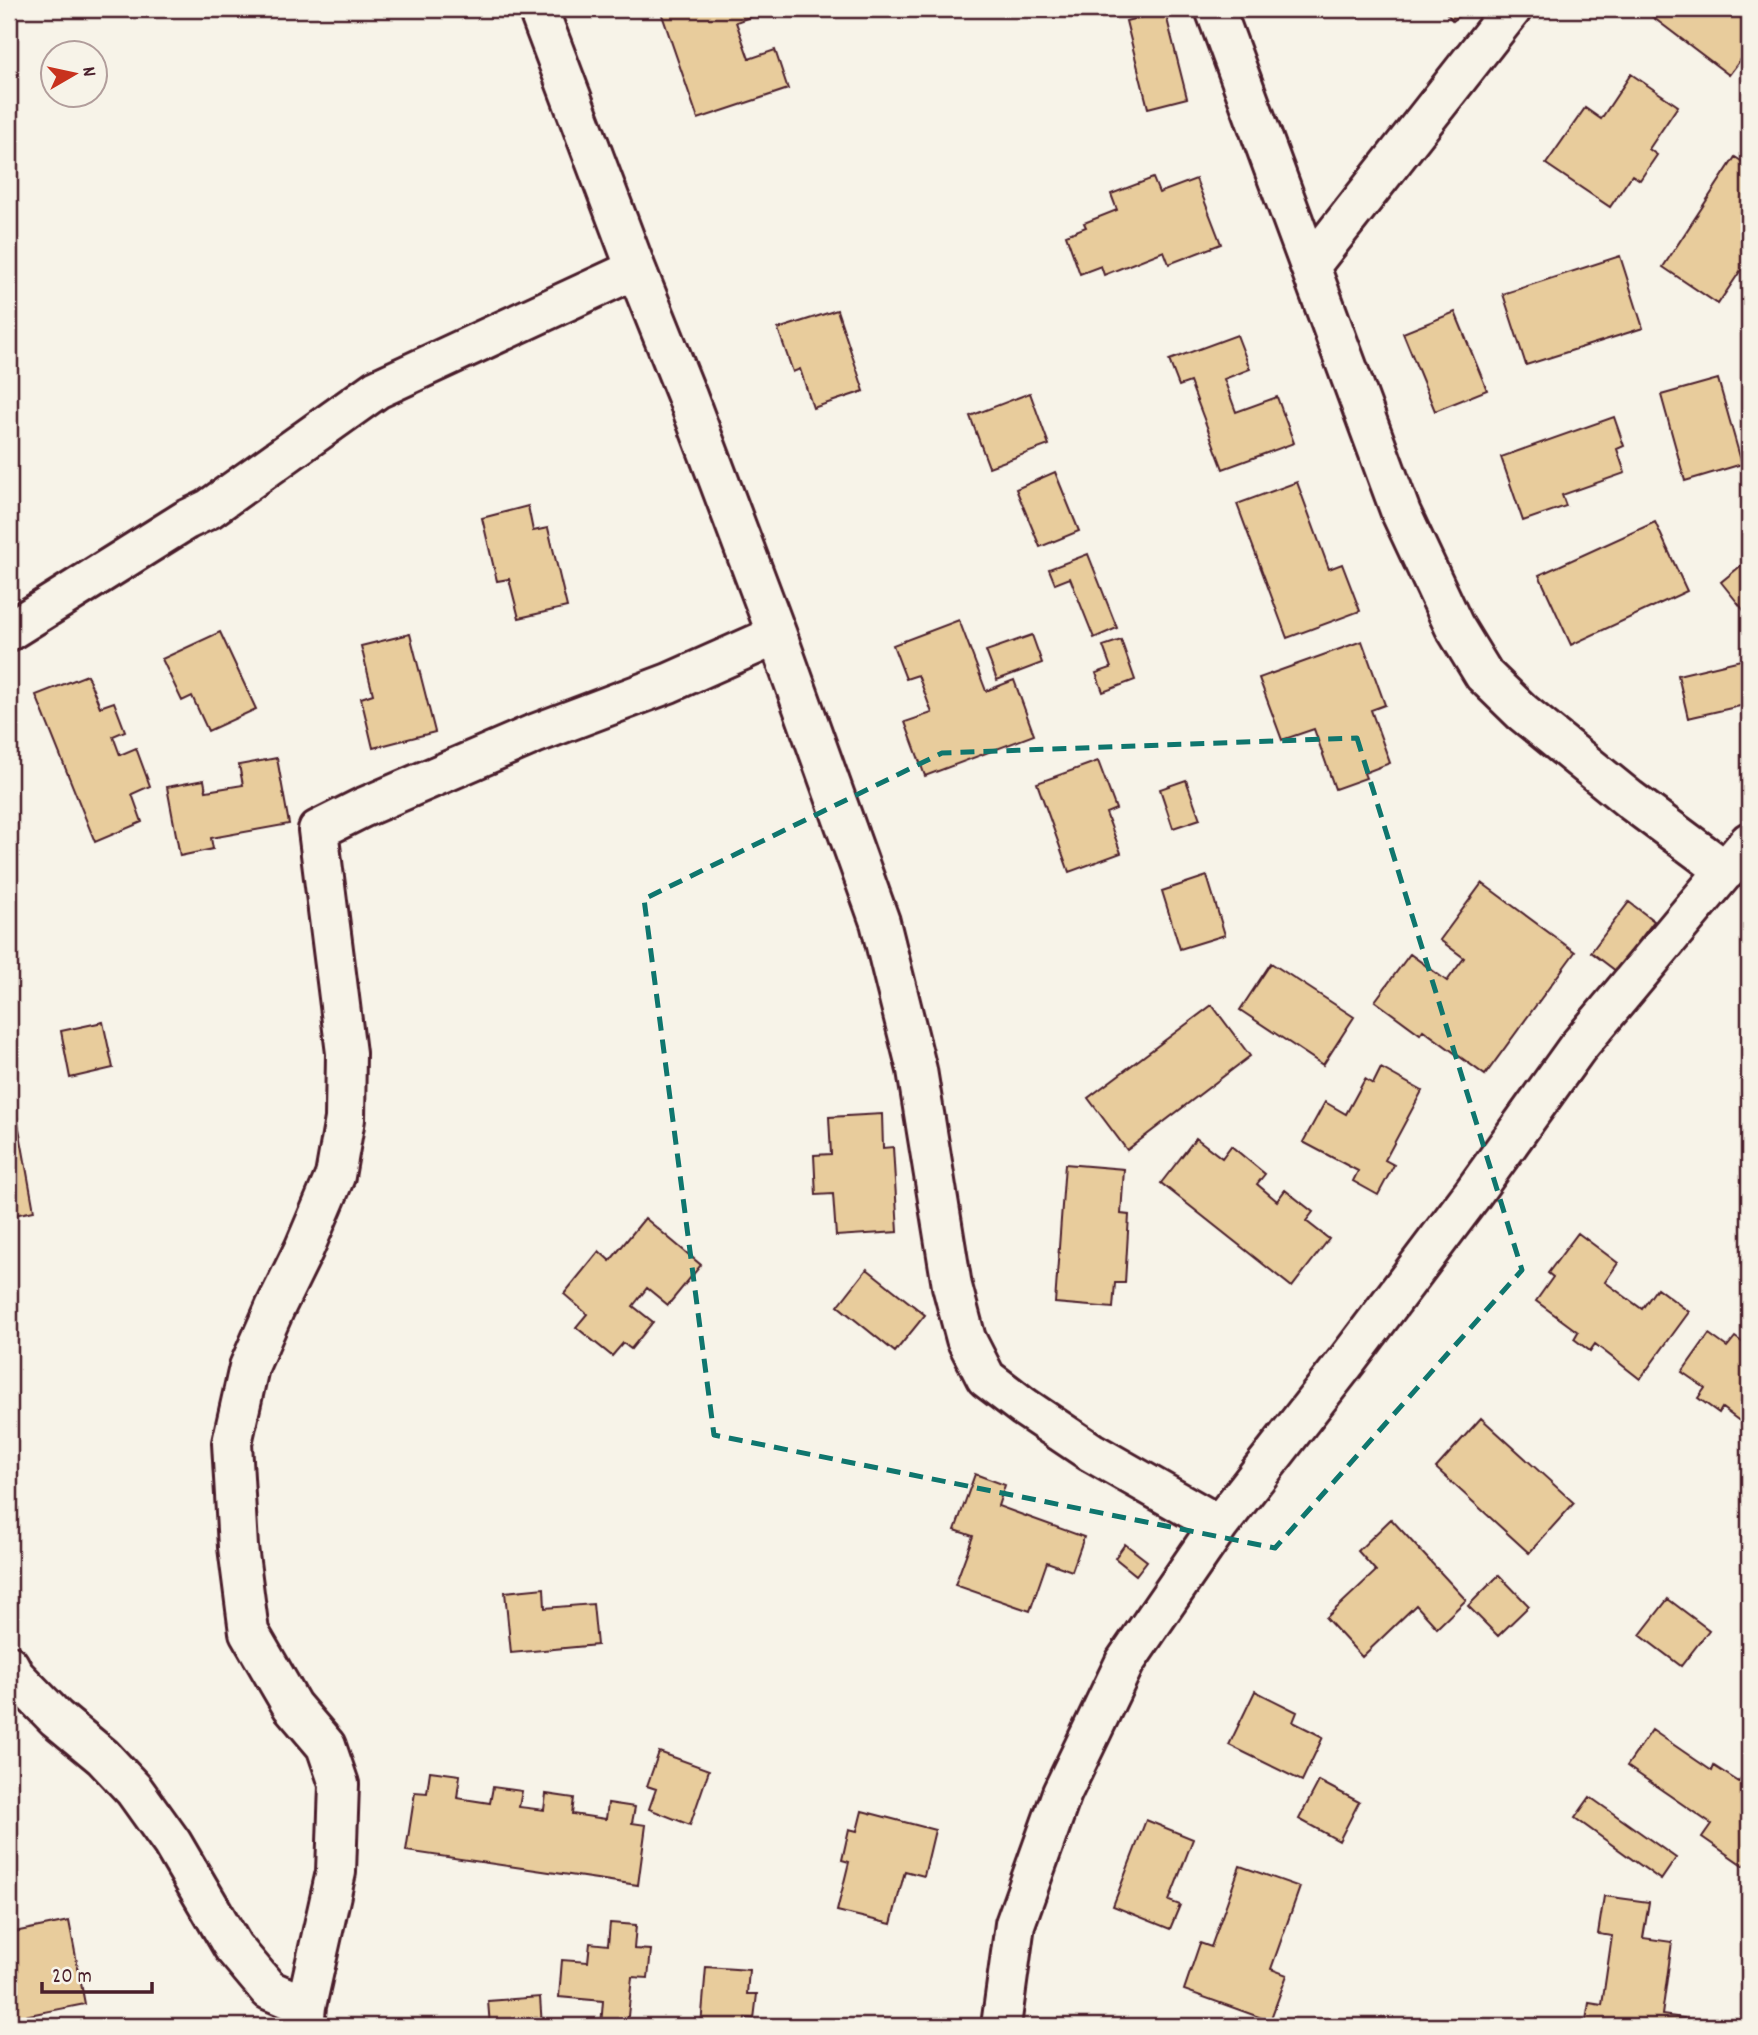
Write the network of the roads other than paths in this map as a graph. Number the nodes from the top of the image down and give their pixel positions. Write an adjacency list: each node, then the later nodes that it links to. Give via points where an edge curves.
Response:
1 (538, 9): 5 (street)
2 (1215, 9): 4 (street)
3 (1512, 9): 4 (street)
4 (1311, 265): 9 (street, via 1401,513 1454,626 1484,675 1579,760)
5 (636, 269): 6 (street, via 377,389 209,509); 7 (street)
6 (9, 631)
7 (777, 635): 10 (street, via 880,922 917,1070 952,1286 966,1339 986,1378 1024,1407 1091,1452); 12 (street, via 669,683 534,734 318,830 346,1053 345,1119 335,1175 249,1367 232,1443 249,1632 292,1706 326,1746 339,1784 336,1872)
8 (1749, 842): 9 (street)
9 (1726, 872): 10 (street, via 1577,1048 1349,1358)
10 (1219, 1525): 13 (street, via 1125,1662 1062,1793 1015,1924)
11 (9, 1665): 12 (street, via 56,1718 134,1790 172,1843 233,1947 269,1990)
12 (305, 2016)
13 (1001, 2026)

